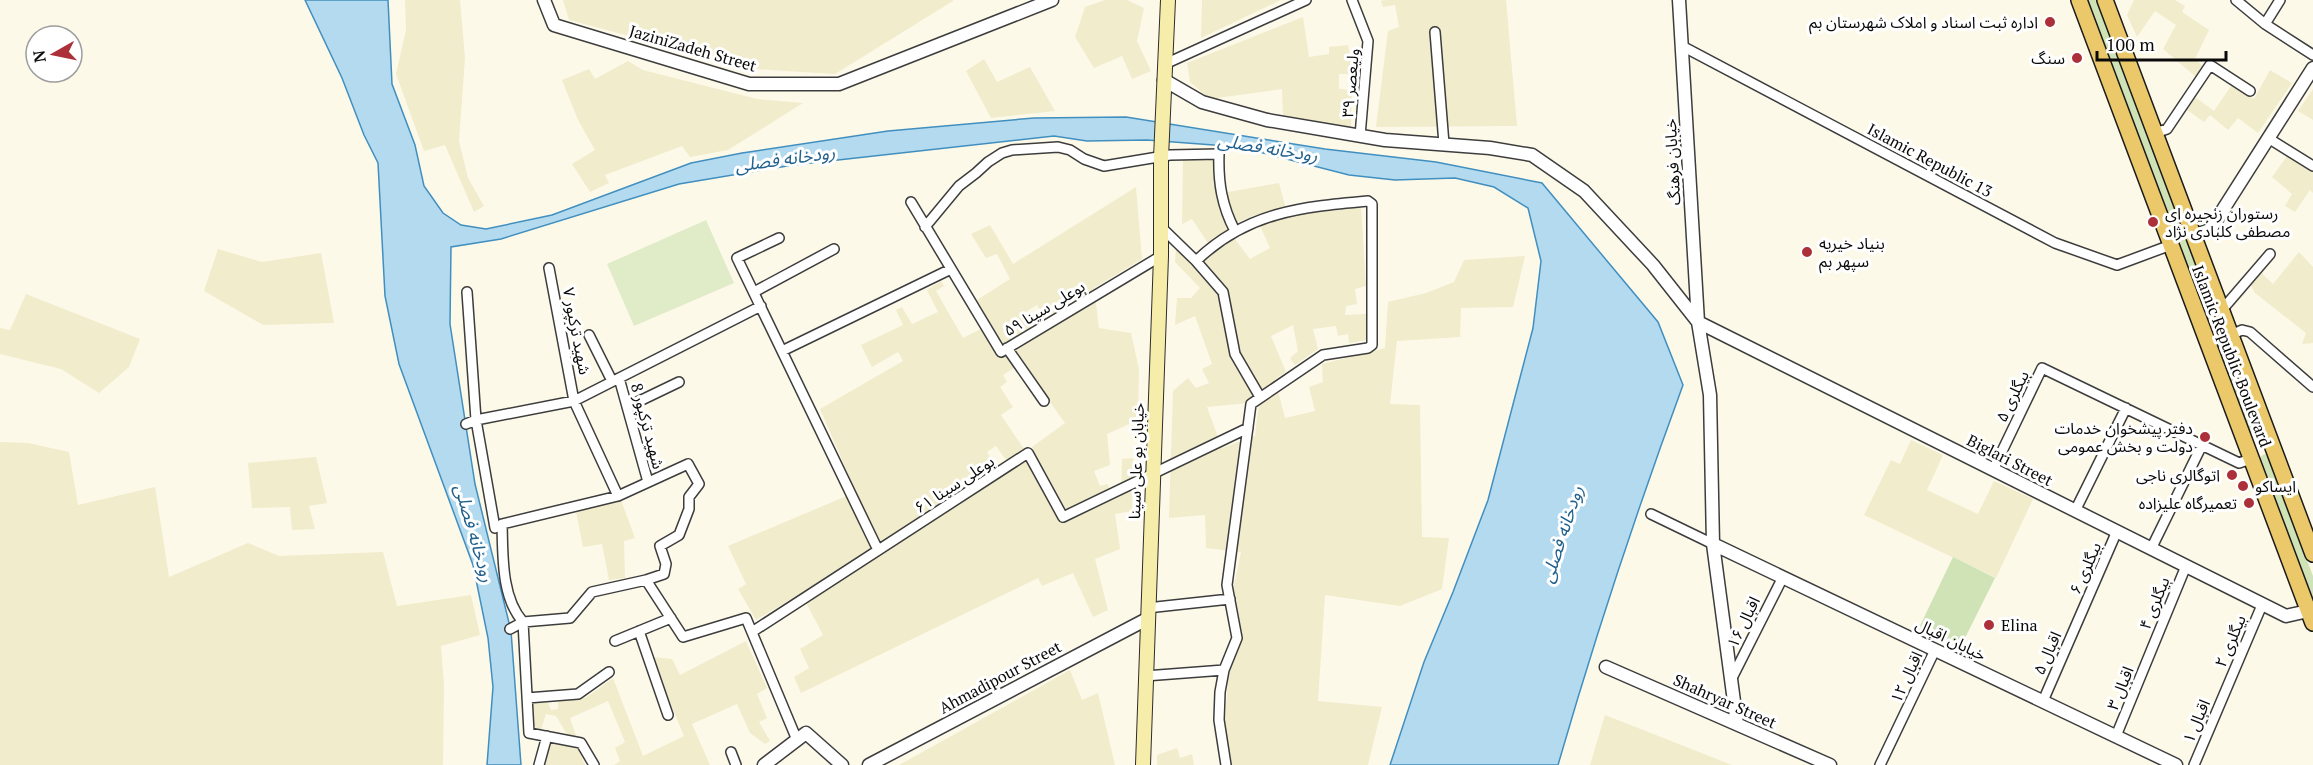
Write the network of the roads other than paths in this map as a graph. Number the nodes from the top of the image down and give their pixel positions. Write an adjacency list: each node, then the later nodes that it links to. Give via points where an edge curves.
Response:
1 (544, 0): 11 (street, JaziniZadeh Street, via 554,25 749,84 839,84)
2 (1052, 0): 11 (street, JaziniZadeh Street)
3 (1168, 0): 16 (main road, خیابان بو علی سینا)
4 (1306, 0): 16 (street)
5 (1352, 0): 21 (street, ولیعصر ۳۹, via 1368,41)
6 (1679, 0): 14 (street, خیابان فرهنگ)
7 (2079, 0): 32 (main road, Islamic Republic Boulevard)
8 (2104, 0): 20 (main road, Islamic Republic Boulevard)
9 (2236, 0): 12 (street)
10 (2280, 0): 12 (street)
11 (1029, 4)
12 (2265, 24): 15 (street)
13 (1436, 32): 23 (street)
14 (1682, 46): 32 (street, Islamic Republic 13, via 2055,243 2117,265); 43 (street, خیابان فرهنگ)
15 (2313, 55)
16 (1165, 64): 18 (main road, خیابان بو علی سینا)
17 (2313, 68): 22 (street)
18 (1164, 80): 21 (street, via 1202,102 1267,120); 24 (main road, خیابان بو علی سینا)
19 (2250, 91): 20 (street, via 2210,65 2167,129)
20 (2155, 133): 30 (main road, Islamic Republic Boulevard)
21 (1360, 136): 23 (street)
22 (2268, 138): 25 (street); 30 (street, via 2210,230)
23 (1444, 144): 43 (street, via 1532,155 1584,192 1653,265)
24 (1161, 158): 27 (street, via 1104,166 1058,147 1012,150 988,162 959,186); 28 (main road, خیابان بو علی سینا); 29 (street, via 1219,154 1220,194)
25 (2313, 166)
26 (911, 202): 27 (street, بوعلی سینا ۵۹)
27 (925, 227): 38 (street, بوعلی سینا ۵۹)
28 (1161, 227): 35 (main road, خیابان بو علی سینا); 36 (street)
29 (1235, 231): 36 (street); 51 (street, via 1301,207 1368,201 1372,204 1372,345 1323,355)
30 (2193, 236): 42 (main road, Islamic Republic Boulevard)
31 (779, 238): 40 (street, via 737,258)
32 (2171, 245): 61 (main road, Islamic Republic Boulevard)
33 (834, 249): 40 (street)
34 (2271, 254): 42 (street)
35 (1161, 256): 46 (street, بوعلی سینا ۵۹); 63 (main road, خیابان بو علی سینا)
36 (1196, 261): 51 (street, via 1223,292 1234,354)
37 (549, 268): 52 (street, شهید ترکپور ۷)
38 (951, 269): 46 (street, بوعلی سینا ۵۹, via 1001,352); 47 (street)
39 (467, 292): 56 (street)
40 (754, 292): 41 (street)
41 (761, 306): 47 (street); 48 (street)
42 (2221, 311): 45 (main road, Islamic Republic Boulevard)
43 (1698, 322): 62 (street, Biglari Street); 71 (street, خیابان فرهنگ, via 1710,395)
44 (589, 335): 48 (street, شهید ترکپور 8)
45 (2230, 335): 50 (street, via 2242,330 2250,332); 59 (main road, Islamic Republic Boulevard)
46 (1007, 348): 53 (street)
47 (782, 351): 73 (street)
48 (616, 380): 52 (street); 54 (street, شهید ترکپور 8)
49 (679, 382): 54 (street)
50 (2313, 387)
51 (1260, 397): 58 (street, via 1251,404)
52 (574, 400): 56 (street); 65 (street, شهید ترکپور ۷)
53 (1044, 401)
54 (627, 407): 64 (street, شهید ترکپور 8)
55 (2126, 408): 60 (street); 62 (street, بیگلری ۵, via 2042,368); 66 (street)
56 (476, 420): 57 (street); 68 (street)
57 (466, 424)
58 (1248, 428): 63 (street); 78 (street, via 1227,585)
59 (2270, 440): 61 (main road); 69 (main road, Islamic Republic Boulevard)
60 (2202, 445): 61 (street, via 2239,463); 72 (street)
61 (2249, 454): 82 (main road, Islamic Republic Boulevard)
62 (1994, 470): 66 (street, Biglari Street)
63 (1153, 475): 73 (street, بوعلی سینا ۶۱, via 1063,517 1028,453); 80 (main road, خیابان بو علی سینا)
64 (648, 482): 65 (street); 77 (street, via 688,464 699,484 688,497 690,509 679,535 660,546 666,564 664,574)
65 (618, 496): 68 (street)
66 (2075, 511): 70 (street, Biglari Street)
67 (1651, 514): 71 (street)
68 (495, 528): 84 (street, via 514,613)
69 (2308, 528): 74 (main road, Islamic Republic Boulevard)
70 (2117, 531): 72 (street, Biglari Street); 81 (street, بیگلری ۶)
71 (1713, 544): 76 (street, خیابان اقبال); 95 (street, خیابان فرهنگ)
72 (2151, 549): 75 (street, Biglari Street)
73 (878, 550): 87 (street, بوعلی سینا ۶۱)
74 (2313, 554)
75 (2186, 566): 79 (street, Biglari Street); 90 (street, بیگلری ۴)
76 (1783, 577): 89 (street, خیابان اقبال); 95 (street, اقبال ۱۶)
77 (646, 580): 83 (street); 84 (street, via 592,592 570,618)
78 (1230, 599): 80 (street); 92 (street, via 1237,638)
79 (2262, 604): 82 (street, Biglari Street, via 2286,616); 96 (street, بیگلری ۲)
80 (1147, 614): 94 (main road, خیابان بو علی سینا); 110 (street, Ahmadipour Street)
81 (2080, 616): 98 (street, اقبال ۵)
82 (2311, 617)
83 (671, 618): 86 (street); 87 (street, via 683,637 746,618)
84 (523, 622): 85 (street); 97 (street)
85 (510, 629)
86 (639, 631): 88 (street); 99 (street)
87 (752, 632): 103 (street)
88 (615, 641)
89 (1935, 650): 98 (street, خیابان اقبال); 114 (street, اقبال ۱۲)
90 (2151, 651): 102 (street, اقبال ۳)
91 (1606, 667): 100 (street, Shahryar Street)
92 (1224, 670): 94 (street); 112 (street, via 1220,720)
93 (609, 672): 97 (street, via 578,694)
94 (1145, 676): 111 (main road, خیابان بو علی سینا)
95 (1731, 680): 100 (street, خیابان فرهنگ)
96 (2226, 688): 116 (street, اقبال ۱)
97 (527, 698): 101 (street, via 529,733)
98 (2043, 701): 102 (street, خیابان اقبال)
99 (668, 715)
100 (1737, 724): 113 (street, Shahryar Street)
101 (547, 736): 105 (street); 106 (street, via 581,743)
102 (2116, 736): 115 (street, خیابان اقبال)
103 (797, 740): 108 (street); 109 (street, via 806,733)
104 (731, 752): 107 (street)
105 (539, 765)
106 (594, 765)
107 (736, 765)
108 (764, 765)
109 (842, 765)
110 (869, 765)
111 (1143, 765)
112 (1226, 765)
113 (1830, 765)
114 (1880, 765)
115 (2176, 765)
116 (2194, 765)

